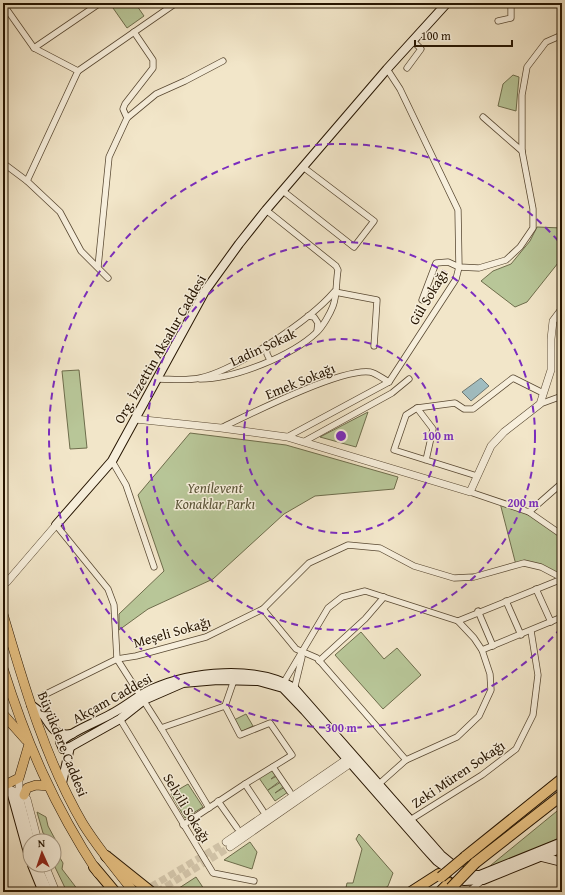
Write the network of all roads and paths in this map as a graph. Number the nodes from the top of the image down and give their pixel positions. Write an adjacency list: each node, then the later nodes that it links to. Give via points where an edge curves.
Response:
1 (100, 3): 10 (street)
2 (176, 3): 7 (street)
3 (447, 3): 9 (main road, Org. İzzettin Aksalur Caddesi)
4 (511, 3): 6 (street, via 511,18)
5 (3, 4): 10 (street)
6 (498, 21)
7 (134, 32): 14 (street); 16 (street, via 153,60 153,68 125,104 123,109)
8 (562, 34): 17 (street, via 546,42 527,67 522,96)
9 (413, 41): 12 (street, via 421,49); 13 (main road, Org. İzzettin Aksalur Caddesi)
10 (34, 48): 14 (street)
11 (223, 61): 16 (street, via 156,94)
12 (407, 68)
13 (387, 69): 19 (main road, Org. İzzettin Aksalur Caddesi); 24 (street, Gül Sokağı, via 400,89 458,210)
14 (78, 70): 20 (street)
15 (484, 117): 17 (street)
16 (126, 118): 23 (street, via 109,157)
17 (522, 151): 24 (street, via 533,209 533,228 520,247 506,260 479,268)
18 (3, 163): 20 (street)
19 (303, 167): 21 (main road, Org. İzzettin Aksalur Caddesi); 21 (street, via 374,221 354,247)
20 (27, 181): 23 (street, via 60,212 81,251)
21 (283, 191): 22 (main road, Org. İzzettin Aksalur Caddesi)
22 (266, 210): 26 (street, Ladin Sokak, via 336,266 338,270); 34 (main road, Org. İzzettin Aksalur Caddesi, via 205,291)
23 (98, 267): 25 (street)
24 (459, 267): 27 (street, via 448,262 436,263); 37 (street, Gül Sokağı, via 456,279)
25 (108, 278)
26 (335, 292): 29 (street); 30 (street, Ladin Sokak, via 333,305); 32 (street, via 377,300)
27 (422, 300)
28 (562, 309): 38 (street, via 553,321 551,370)
29 (308, 316): 30 (street, via 314,317 318,323); 31 (street)
30 (317, 331): 33 (street, Ladin Sokak, via 294,348)
31 (266, 346): 33 (street, via 266,354); 35 (street)
32 (374, 346)
33 (270, 360): 35 (street, Ladin Sokak, via 234,375)
34 (157, 379): 35 (street, Ladin Sokak); 42 (main road, Org. İzzettin Aksalur Caddesi)
35 (200, 379)
36 (409, 379): 45 (street, via 392,393)
37 (389, 382): 43 (street, Emek Sokağı, via 370,372 351,373 312,387); 44 (street, Gül Sokağı)
38 (543, 393): 40 (street); 41 (street, via 513,378 473,409 464,409 455,404)
39 (562, 396): 40 (street)
40 (540, 404): 48 (street, via 504,432 491,446)
41 (417, 408): 46 (street, via 433,429); 46 (street, via 406,415 394,450)
42 (135, 419): 43 (street); 47 (main road, Org. İzzettin Aksalur Caddesi)
43 (221, 428): 44 (street)
44 (287, 437): 45 (street)
45 (305, 441): 50 (street)
46 (426, 460): 48 (street)
47 (112, 461): 52 (main road, Org. İzzettin Aksalur Caddesi); 54 (street, via 126,485)
48 (477, 476): 50 (street)
49 (562, 483): 51 (street)
50 (470, 492): 51 (street)
51 (529, 512): 53 (street)
52 (56, 525): 56 (street, Org. İzzettin Aksalur Caddesi); 71 (street, via 108,589 114,605)
53 (562, 535)
54 (154, 567)
55 (562, 579): 57 (street); 60 (street, Meşeli Sokağı, via 541,567 524,563 474,577 454,578 414,566 380,548 348,544 308,563)
56 (7, 582)
57 (536, 589): 59 (street); 65 (street)
58 (384, 597): 64 (street); 70 (street, via 365,591 342,597 328,608); 72 (street, via 365,619)
59 (506, 600): 61 (street); 67 (street)
60 (263, 609): 70 (street, via 296,650); 71 (street, Meşeli Sokağı, via 206,637)
61 (478, 611): 64 (street); 68 (street)
62 (3, 614): 80 (main road, Büyükdere Caddesi)
63 (562, 617): 65 (street)
64 (458, 621): 69 (street)
65 (551, 622): 66 (street)
66 (531, 631): 67 (street); 104 (street, Zeki Müren Sokağı, via 538,675 534,715 516,749 482,775)
67 (521, 635): 68 (street)
68 (493, 646): 69 (street)
69 (482, 650): 89 (street, via 490,674 491,690 479,716 457,737)
70 (304, 651): 72 (street); 75 (street); 76 (street)
71 (117, 659): 77 (street, Meşeli Sokağı); 79 (street)
72 (320, 661): 89 (street)
73 (3, 668): 86 (main road, Büyükdere Caddesi)
74 (234, 680): 78 (main road, Akçam Caddesi, via 258,681 283,688); 79 (main road, Akçam Caddesi, via 183,683); 81 (street)
75 (284, 682): 76 (main road, Akçam Caddesi); 79 (main road, Akçam Caddesi, via 258,674 217,674 180,679)
76 (294, 688): 78 (street); 88 (main road, Akçam Caddesi)
77 (44, 694)
78 (291, 697): 88 (main road, Akçam Caddesi)
79 (142, 698): 83 (main road, Akçam Caddesi); 84 (street)
80 (31, 705): 85 (main road, via 43,714 56,732 62,735); 93 (main road, Büyükdere Caddesi)
81 (225, 706): 84 (street); 90 (street, via 240,735 270,723 292,755)
82 (3, 714): 86 (main road)
83 (118, 715): 85 (main road, Akçam Caddesi); 87 (main road, Akçam Caddesi); 105 (street, Selvili Sokağı)
84 (162, 728): 102 (street)
85 (72, 734): 87 (main road, Akçam Caddesi, via 60,742 63,749)
86 (30, 744): 91 (main road); 96 (main road, Büyükdere Caddesi)
87 (70, 747): 93 (main road)
88 (351, 759): 95 (main road, Akçam Caddesi); 110 (street); 114 (main road, Akçam Caddesi)
89 (406, 760): 95 (street)
90 (273, 767): 94 (street); 98 (street)
91 (19, 778): 97 (main road); 99 (street)
92 (562, 779): 123 (highway, bridge, via 465,857)
93 (62, 783): 112 (main road, Büyükdere Caddesi, via 84,824)
94 (245, 784): 101 (street); 103 (street)
95 (378, 784): 104 (main road, Akçam Caddesi)
96 (48, 786): 99 (main road, via 31,786); 116 (main road, Büyükdere Caddesi, via 71,831)
97 (5, 788): 99 (street); 107 (main road, via 12,795)
98 (290, 792)
99 (21, 794): 108 (street); 109 (street, via 29,805)
100 (562, 795): 123 (highway, bridge)
101 (218, 801): 102 (street); 106 (street)
102 (209, 808): 105 (street)
103 (263, 811)
104 (410, 820): 114 (main road, Akçam Caddesi)
105 (183, 826): 121 (street, Selvili Sokağı, via 213,873)
106 (237, 828)
107 (23, 833)
108 (29, 833)
109 (36, 833)
110 (228, 844)
111 (560, 846): 113 (main road); 114 (main road, via 472,876); 115 (main road)
112 (106, 856): 129 (main road, Büyükdere Caddesi); 130 (highway)
113 (542, 857): 115 (main road); 120 (main road)
114 (439, 858): 122 (main road)
115 (562, 861)
116 (94, 867): 127 (main road, Büyükdere Caddesi); 128 (highway)
117 (35, 873): 124 (main road)
118 (41, 873): 125 (street)
119 (48, 873): 126 (street)
120 (483, 880): 122 (main road); 134 (street)
121 (254, 881)
122 (464, 882): 134 (street)
123 (446, 883): 131 (highway); 132 (highway); 133 (highway)
124 (43, 892)
125 (49, 892)
126 (56, 892)
127 (110, 892)
128 (115, 892)
129 (134, 892)
130 (151, 892)
131 (411, 892)
132 (423, 892)
133 (440, 892)
134 (468, 892)

